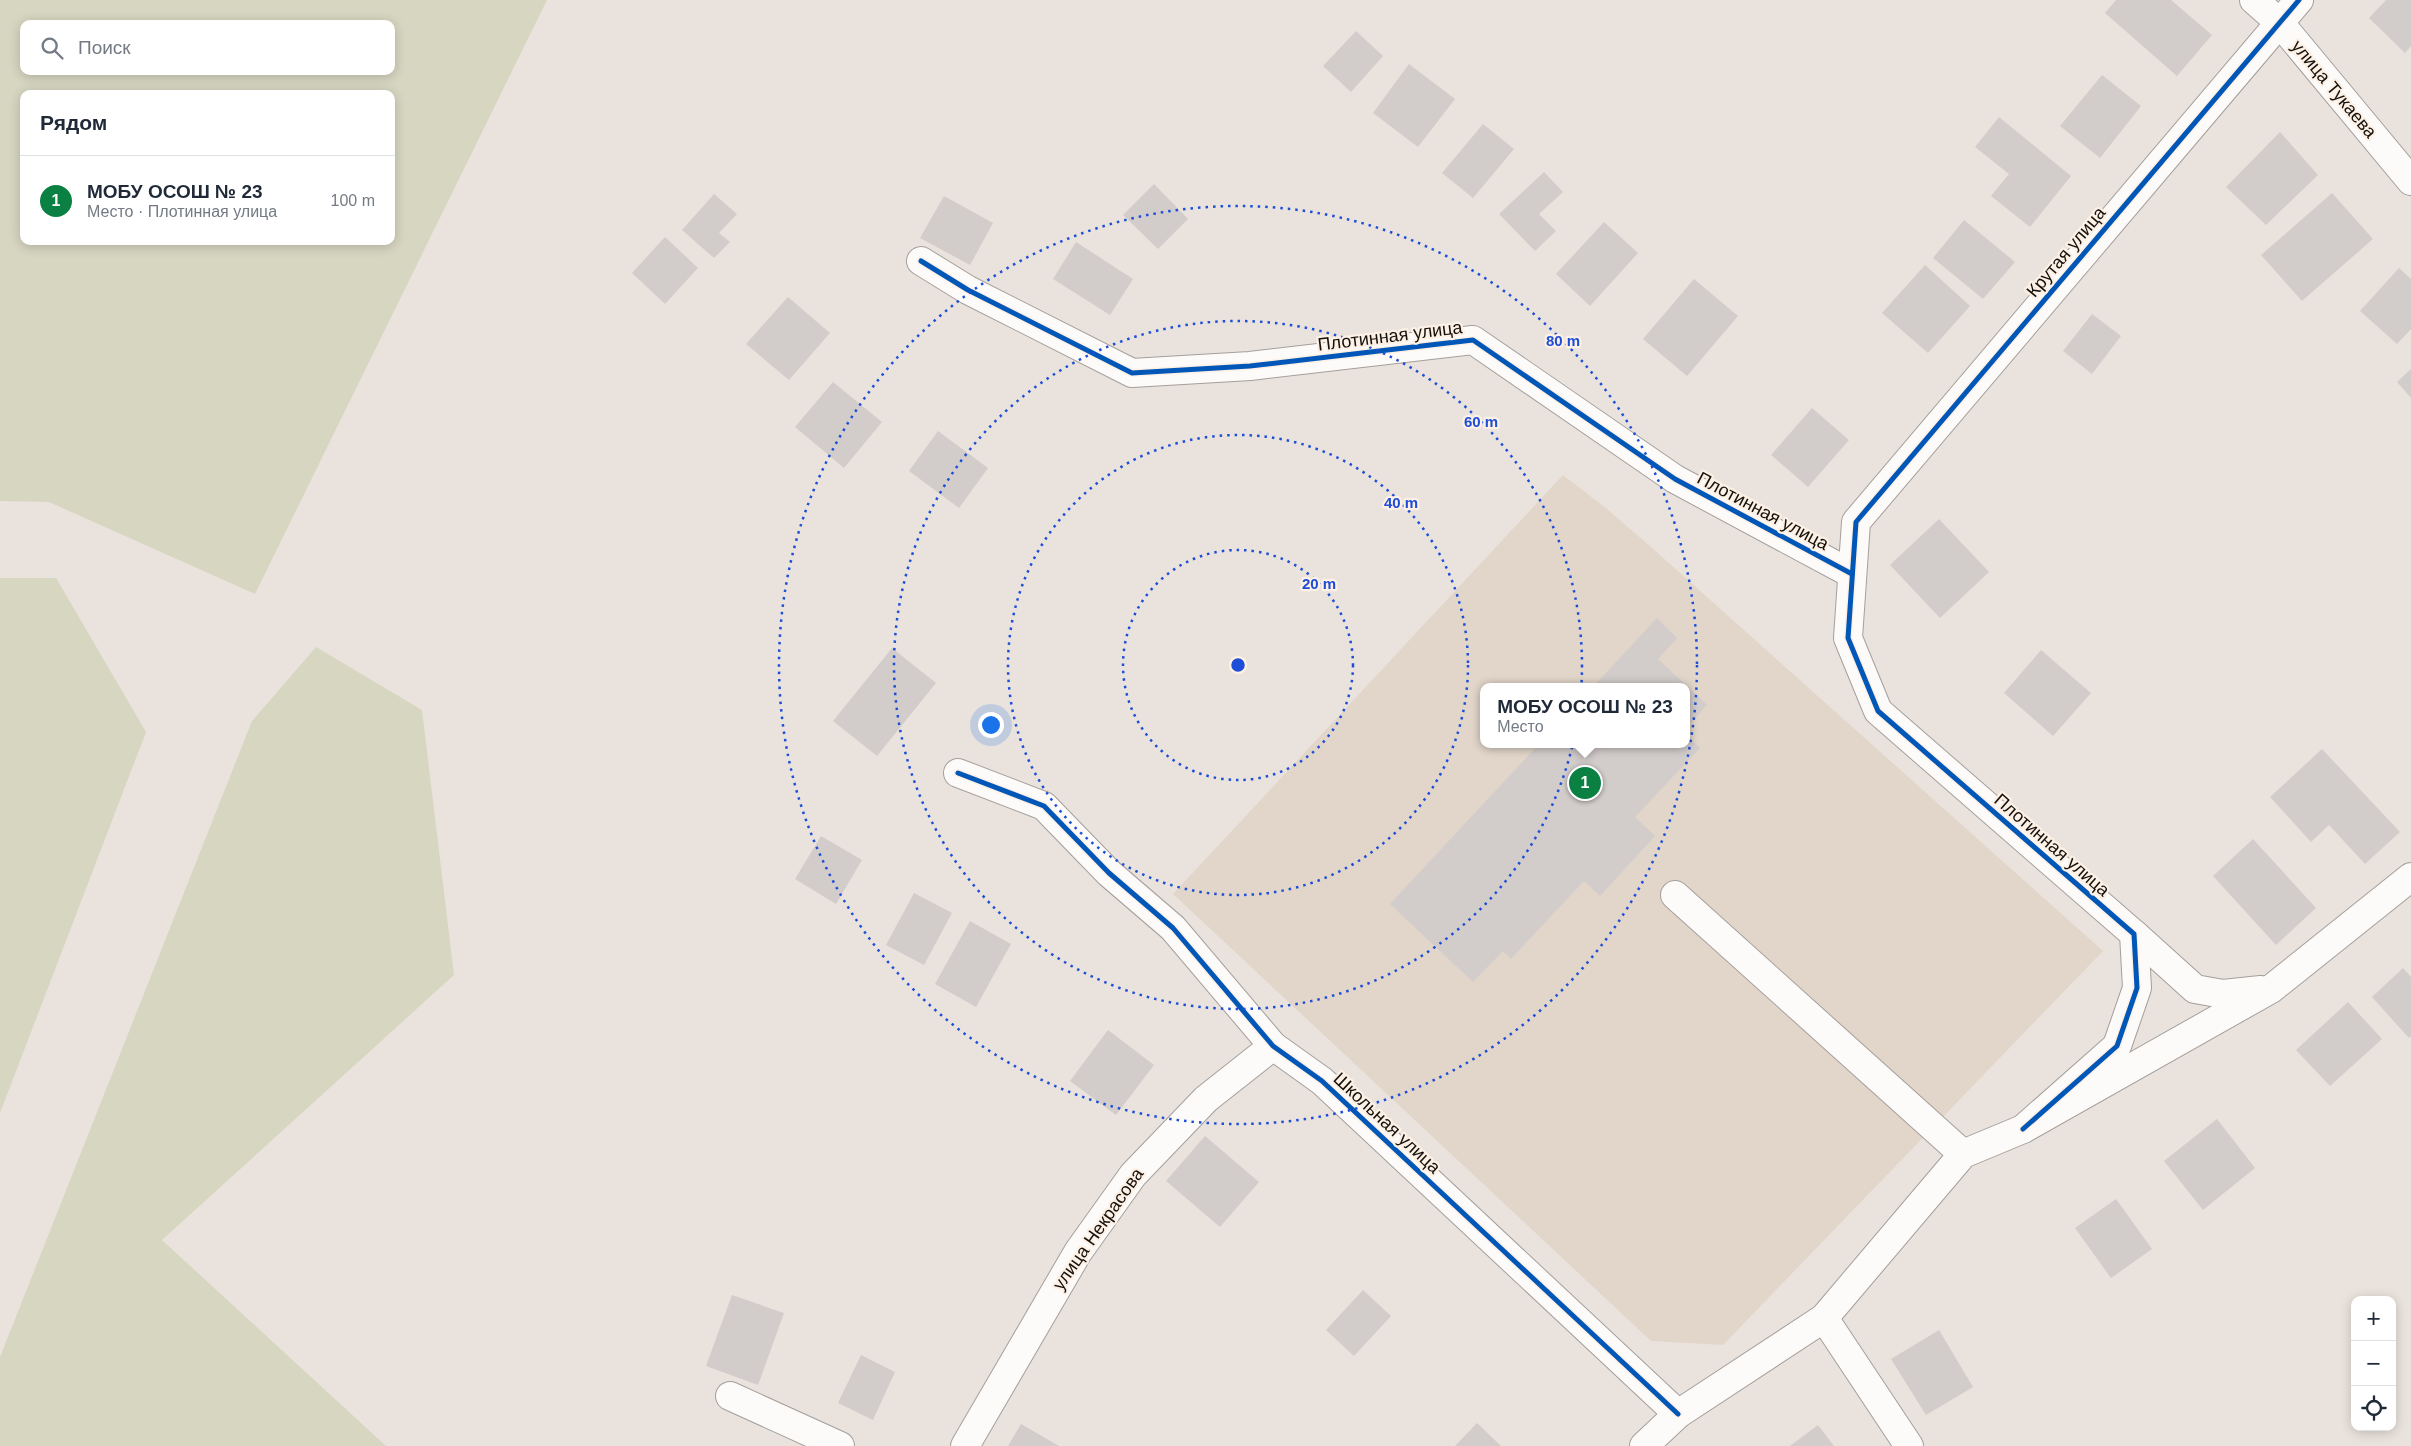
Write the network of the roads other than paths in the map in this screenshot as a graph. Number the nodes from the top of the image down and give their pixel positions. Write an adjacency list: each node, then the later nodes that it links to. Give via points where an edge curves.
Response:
1 (2254, 0): 3 (street, улица Тукаева)
2 (2298, 0): 3 (street, Крутая улица)
3 (2279, 22): 4 (street, улица Тукаева); 6 (street, Крутая улица)
4 (2411, 181)
5 (922, 262): 7 (street, Плотинная улица, via 968,290 1132,373 1250,366 1472,340 1675,479)
6 (1856, 522): 7 (street, Плотинная улица)
7 (1852, 574): 11 (street, Плотинная улица, via 1848,638 1878,711)
8 (958, 773): 13 (street, Школьная улица, via 1044,806 1109,873 1172,928)
9 (2411, 877): 12 (street)
10 (1675, 895): 15 (street)
11 (2134, 934): 12 (street, Плотинная улица, via 2195,989 2223,994); 14 (street, via 2136,988 2117,1046)
12 (2270, 990): 14 (street)
13 (1273, 1046): 18 (street, Школьная улица, via 1322,1081); 20 (street, улица Некрасова, via 1206,1099 1133,1175 1078,1252)
14 (2023, 1129): 15 (street)
15 (1963, 1154): 16 (street)
16 (1824, 1318): 18 (street); 22 (street)
17 (730, 1396): 19 (street)
18 (1678, 1414): 21 (street)
19 (840, 1446)
20 (964, 1446)
21 (1644, 1446)
22 (1910, 1446)

